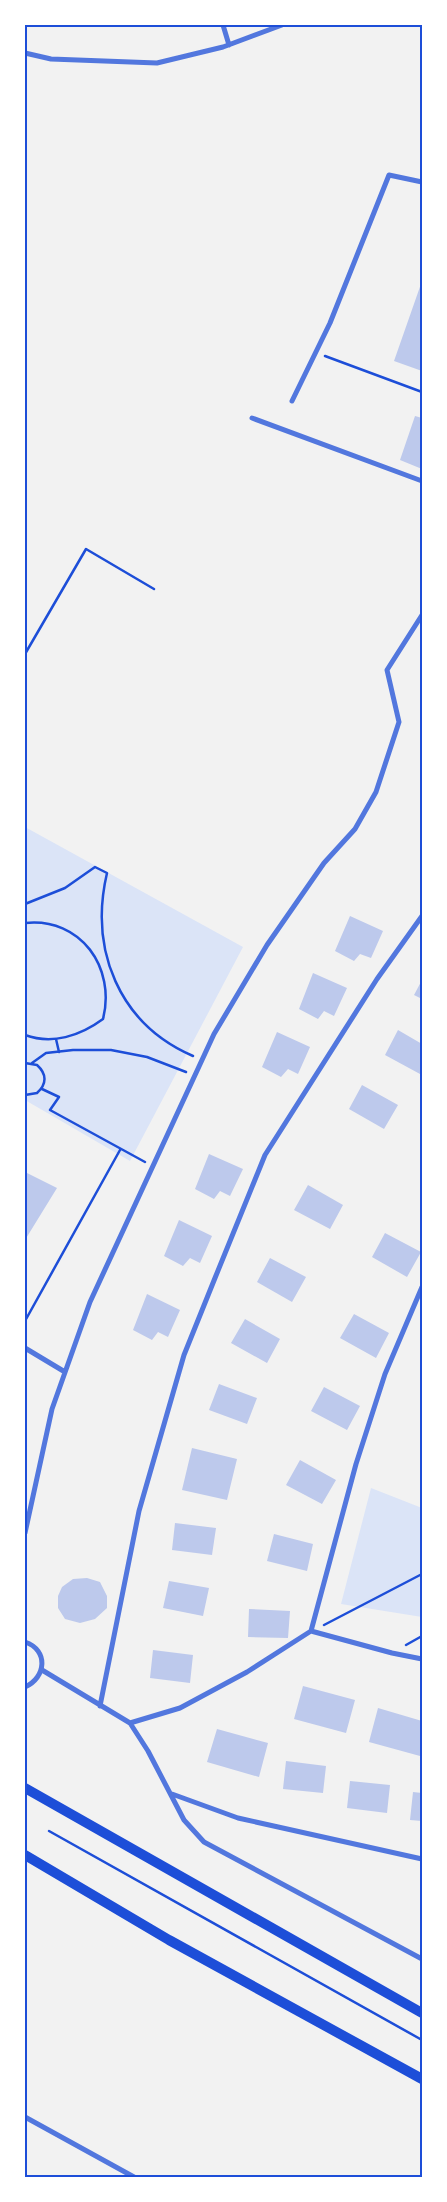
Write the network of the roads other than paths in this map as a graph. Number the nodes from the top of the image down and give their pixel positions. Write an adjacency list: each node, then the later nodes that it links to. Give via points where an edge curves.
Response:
1 (223, 25): 3 (street)
2 (282, 25): 3 (street)
3 (229, 45): 4 (street, via 156,63 51,59)
4 (25, 52)
5 (422, 182): 6 (street, via 389,175 330,323)
6 (292, 401)
7 (252, 418): 8 (street)
8 (422, 481)
9 (422, 615): 13 (street, via 387,670 399,722 376,792 355,829 324,863 266,945 214,1034 90,1302)
10 (422, 916): 20 (street, via 376,980 265,1155 184,1355 142,1502)
11 (422, 1287): 15 (street, via 385,1374 358,1455)
12 (25, 1348): 13 (street)
13 (65, 1372): 14 (street, via 52,1409)
14 (25, 1533)
15 (311, 1631): 17 (street); 21 (street, via 247,1672 180,1708)
16 (25, 1642): 18 (street, via 40,1654)
17 (422, 1659)
18 (42, 1670): 19 (street, via 39,1678); 20 (street)
19 (25, 1688)
20 (100, 1706): 21 (street)
21 (130, 1723): 23 (street)
22 (25, 1788): 27 (main road)
23 (172, 1794): 25 (street, via 238,1818); 26 (street, via 184,1820 204,1842)
24 (25, 1855): 28 (main road, via 169,1940)
25 (422, 1859)
26 (422, 1959)
27 (422, 2013)
28 (422, 2079)
29 (25, 2117): 30 (street)
30 (134, 2177)

